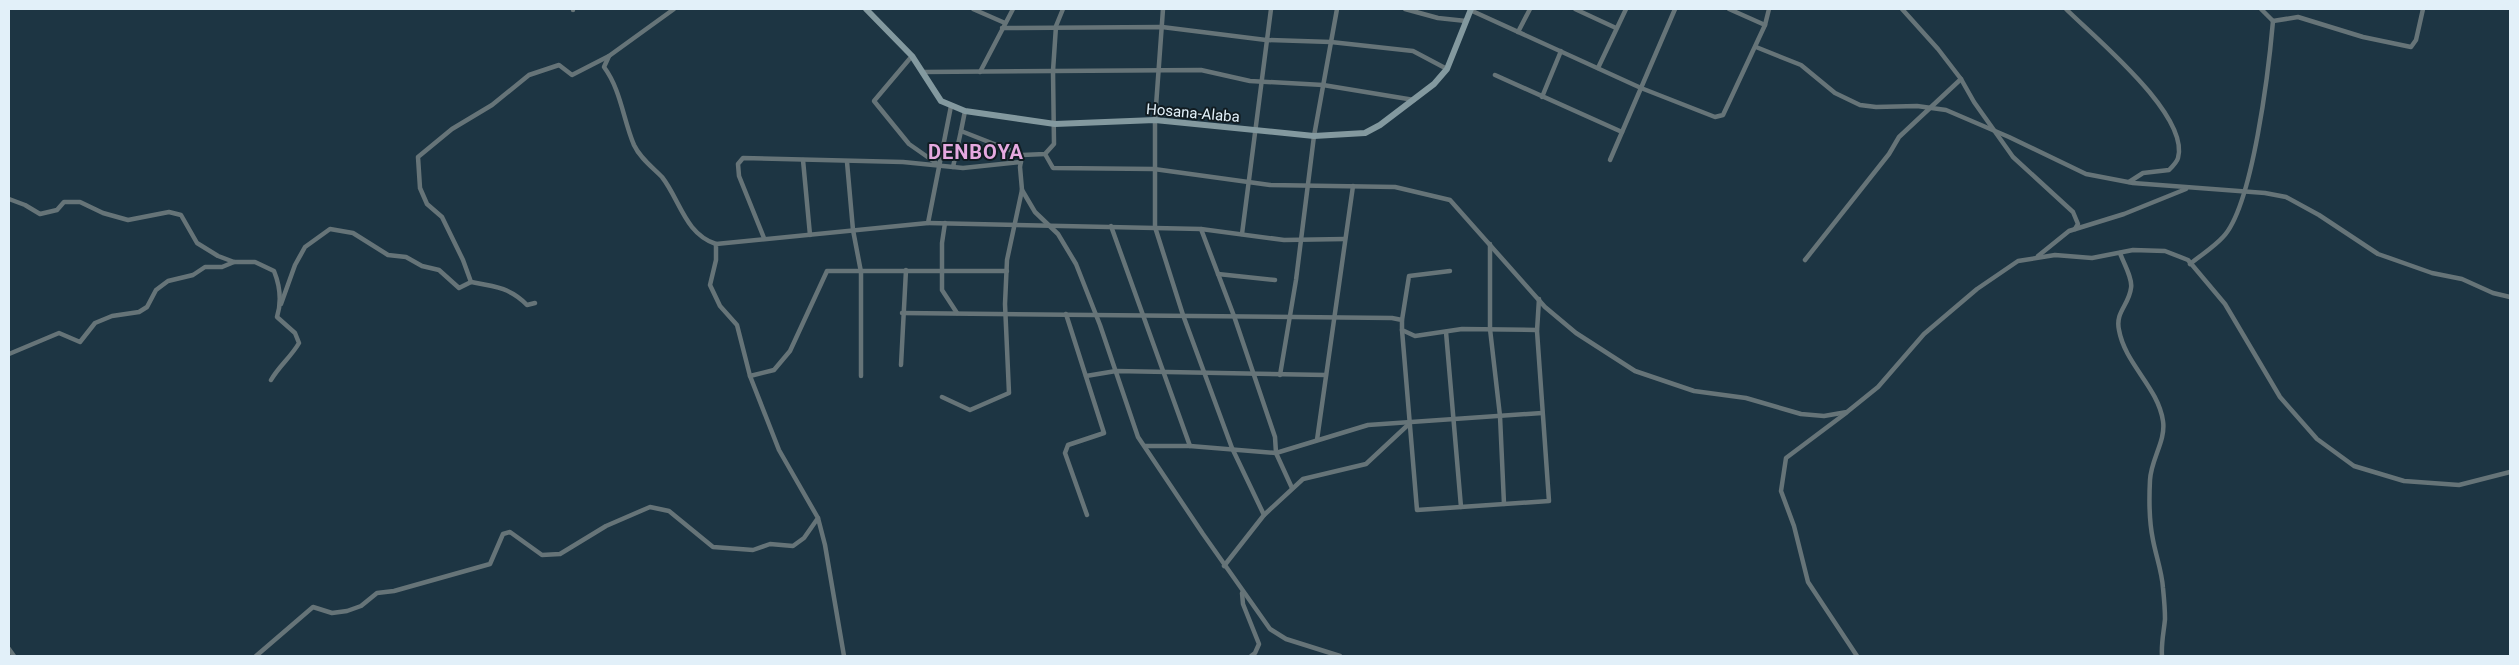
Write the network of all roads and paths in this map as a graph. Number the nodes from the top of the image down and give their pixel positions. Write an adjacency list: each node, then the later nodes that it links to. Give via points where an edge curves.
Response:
1 (674, 9): 33 (street)
2 (973, 9): 23 (street)
3 (1014, 9): 23 (street)
4 (1063, 9): 25 (street)
5 (1163, 9): 26 (street)
6 (1271, 9): 29 (street)
7 (1337, 9): 30 (street)
8 (1406, 9): 21 (street, via 1438,18)
9 (1470, 9): 21 (main road, Hosana-Alaba); 28 (street)
10 (1530, 9): 28 (street)
11 (1575, 9): 27 (street)
12 (1626, 9): 27 (street)
13 (1675, 9): 45 (street)
14 (1729, 9): 24 (street)
15 (1769, 9): 24 (street)
16 (1902, 9): 42 (street)
17 (2066, 9): 68 (street, via 2146,86 2178,142 2178,159 2169,170 2142,173)
18 (2261, 9): 22 (street)
19 (2423, 9): 22 (street, via 2411,48 2298,17)
20 (869, 10): 34 (main road, Hosana-Alaba)
21 (1466, 21): 36 (main road, Hosana-Alaba)
22 (2273, 22): 73 (street, via 2262,113)
23 (1004, 25): 25 (street); 40 (street)
24 (1765, 25): 31 (street)
25 (1056, 26): 26 (street); 38 (street)
26 (1162, 27): 29 (street); 37 (street)
27 (1616, 28): 35 (street)
28 (1518, 32): 32 (street)
29 (1266, 40): 30 (street); 43 (street)
30 (1331, 42): 36 (street, via 1413,51); 44 (street)
31 (1756, 47): 45 (street, via 1723,115 1715,117); 49 (street, via 1802,65 1835,93 1860,105)
32 (1561, 51): 35 (street); 46 (street)
33 (609, 56): 89 (street, via 604,67 616,84 622,113 635,147 663,179 694,229 705,240); 103 (street, via 572,75 559,65 529,75 418,157 420,188 426,204 442,217)
34 (912, 56): 39 (main road, Hosana-Alaba); 64 (street, via 874,101 909,144)
35 (1598, 68): 45 (street)
36 (1447, 69): 47 (main road, Hosana-Alaba)
37 (1158, 70): 38 (street); 43 (street, via 1201,70); 51 (street)
38 (1054, 71): 40 (street); 52 (street)
39 (923, 72): 40 (street); 48 (main road, Hosana-Alaba, via 941,100)
40 (980, 72)
41 (1495, 75): 46 (street)
42 (1961, 80): 49 (street); 54 (street)
43 (1261, 82): 44 (street); 55 (street)
44 (1323, 85): 47 (street); 57 (street)
45 (1641, 88): 56 (street)
46 (1542, 97): 56 (street)
47 (1414, 100): 57 (main road, Hosana-Alaba, via 1365,133)
48 (951, 106): 50 (main road, Hosana-Alaba); 64 (street)
49 (1933, 108): 54 (street, via 1946,110); 93 (street, via 1899,137)
50 (965, 110): 52 (main road, Hosana-Alaba); 53 (street)
51 (1155, 120): 52 (main road, Hosana-Alaba); 55 (main road, Hosana-Alaba); 66 (street)
52 (1055, 124): 58 (street, via 1054,144)
53 (961, 131): 59 (street); 65 (street)
54 (1996, 131): 68 (street, via 2086,174); 82 (street, via 2013,157 2074,212 2078,224)
55 (1254, 132): 57 (main road, Hosana-Alaba); 67 (street)
56 (1622, 132): 61 (street)
57 (1314, 136): 69 (street)
58 (1045, 154): 59 (street); 66 (street, via 1053,168)
59 (1022, 156): 63 (street)
60 (803, 160): 62 (street); 85 (street); 86 (street, via 743,158 738,164 739,176)
61 (1610, 160)
62 (847, 162): 64 (street); 83 (street)
63 (1021, 162): 65 (street); 72 (street)
64 (940, 166): 65 (street); 75 (street)
65 (953, 167)
66 (1154, 169): 67 (street); 80 (street)
67 (1248, 182): 69 (street); 84 (street)
68 (2128, 182): 71 (street)
69 (1308, 186): 70 (street); 88 (street)
70 (1353, 186): 87 (street); 90 (street, via 1395,187 1450,200)
71 (2187, 188): 73 (street); 82 (street, via 2124,214)
72 (1022, 190): 77 (street); 78 (street, via 1035,212)
73 (2243, 192): 95 (street, via 2224,236); 104 (street, via 2286,197 2378,254)
74 (9, 199): 94 (street, via 40,214 57,210 64,202 80,202 103,214 128,220 169,212 181,215 197,242)
75 (928, 223): 76 (street); 83 (street)
76 (945, 223): 77 (street); 98 (street)
77 (1016, 224): 78 (street); 99 (street)
78 (1048, 225): 79 (street); 112 (street, via 1058,234 1076,264)
79 (1111, 226): 80 (street); 113 (street)
80 (1155, 227): 81 (street); 114 (street)
81 (1201, 229): 84 (street); 101 (street)
82 (2075, 229): 92 (street)
83 (853, 230): 85 (street); 96 (street)
84 (1242, 234): 88 (street)
85 (810, 235): 86 (street)
86 (764, 238): 89 (street)
87 (1345, 239): 88 (street); 117 (street)
88 (1301, 240): 116 (street)
89 (716, 244): 131 (street, via 710,284 720,306 737,325)
90 (1490, 244): 105 (street); 119 (street)
91 (2120, 252): 92 (street, via 2092,258); 95 (street, via 2165,251); 162 (street, via 2132,287 2117,321 2119,333 2157,400 2163,421 2164,435 2150,478 2152,538 2163,586)
92 (2038, 256): 136 (street, via 2018,261 1977,289 1924,334 1878,387)
93 (1805, 260)
94 (234, 262): 107 (street, via 255,262 274,272); 123 (street, via 222,267 206,267 193,275 168,281 156,290 147,307 140,312 95,322 80,342 59,333)
95 (2190, 264): 146 (street, via 2225,304 2280,397 2316,439 2354,466 2404,481 2459,485)
96 (860, 270): 97 (street); 131 (street, via 827,270 790,351 774,370); 132 (street)
97 (906, 270): 98 (street); 108 (street)
98 (941, 270): 99 (street); 109 (street, via 942,290)
99 (1006, 271): 110 (street)
100 (1450, 271): 118 (street, via 1409,276)
101 (1218, 274): 102 (street); 115 (street)
102 (1275, 280)
103 (471, 282): 106 (street, via 499,286 528,304); 107 (street, via 459,288 439,270 422,266 406,257 388,255 353,233 330,230 305,246)
104 (2510, 297)
105 (1538, 299): 121 (street); 136 (street, via 1576,333 1634,371 1694,391 1746,398 1801,414 1824,416)
106 (535, 303)
107 (281, 305): 134 (street, via 277,317 294,333 299,343)
108 (902, 313): 109 (street); 124 (street)
109 (958, 313): 110 (street)
110 (1005, 313): 111 (street); 135 (street, via 1009,393 970,410)
111 (1066, 314): 112 (street); 133 (street)
112 (1096, 314): 113 (street); 125 (street)
113 (1143, 315): 114 (street); 126 (street)
114 (1183, 315): 115 (street); 127 (street)
115 (1234, 316): 116 (street); 128 (street)
116 (1290, 318): 117 (street); 129 (street)
117 (1333, 318): 118 (street); 130 (street)
118 (1402, 320): 120 (street)
119 (1490, 329): 121 (street); 122 (street); 138 (street)
120 (1402, 330): 122 (street, via 1415,336); 140 (street)
121 (1537, 330): 137 (street)
122 (1446, 332): 139 (street)
123 (9, 354)
124 (901, 365)
125 (1116, 371): 126 (street); 133 (street); 142 (street, via 1138,437)
126 (1163, 372): 127 (street); 143 (street)
127 (1205, 373): 128 (street); 144 (street)
128 (1254, 374): 129 (street); 145 (street, via 1275,437)
129 (1280, 375): 130 (street)
130 (1326, 375): 141 (street)
131 (750, 376): 152 (street, via 779,450)
132 (861, 376)
133 (1086, 376): 150 (street, via 1104,433 1068,445 1065,453)
134 (271, 380)
135 (942, 397)
136 (1847, 412): 161 (street, via 1786,458 1781,491 1794,526 1808,582)
137 (1542, 414): 138 (street); 148 (street, via 1548,502)
138 (1500, 416): 139 (street); 148 (street)
139 (1452, 420): 140 (street); 149 (street)
140 (1410, 423): 141 (street, via 1368,426); 147 (street, via 1366,464 1302,479); 149 (street, via 1417,510)
141 (1317, 440): 145 (street)
142 (1145, 446): 143 (street); 153 (street)
143 (1190, 446): 144 (street)
144 (1232, 448): 145 (street); 151 (street)
145 (1276, 452): 147 (street)
146 (2510, 472)
147 (1292, 488): 151 (street)
148 (1504, 504): 149 (street)
149 (1461, 507)
150 (1087, 514)
151 (1264, 515): 153 (street)
152 (818, 518): 157 (street, via 804,538 793,546 770,544 753,550 713,546 669,511 650,508 606,526 560,554 542,555 510,532 502,534 490,564 376,594 361,606 347,611 332,613 313,607); 158 (street)
153 (1224, 566): 154 (street)
154 (1242, 591): 159 (street, via 1243,604 1259,644); 160 (street, via 1270,629 1286,639)
155 (9, 649): 156 (street)
156 (14, 656)
157 (256, 656)
158 (844, 656)
159 (1251, 656)
160 (1340, 656)
161 (1857, 656)
162 (2162, 656)

